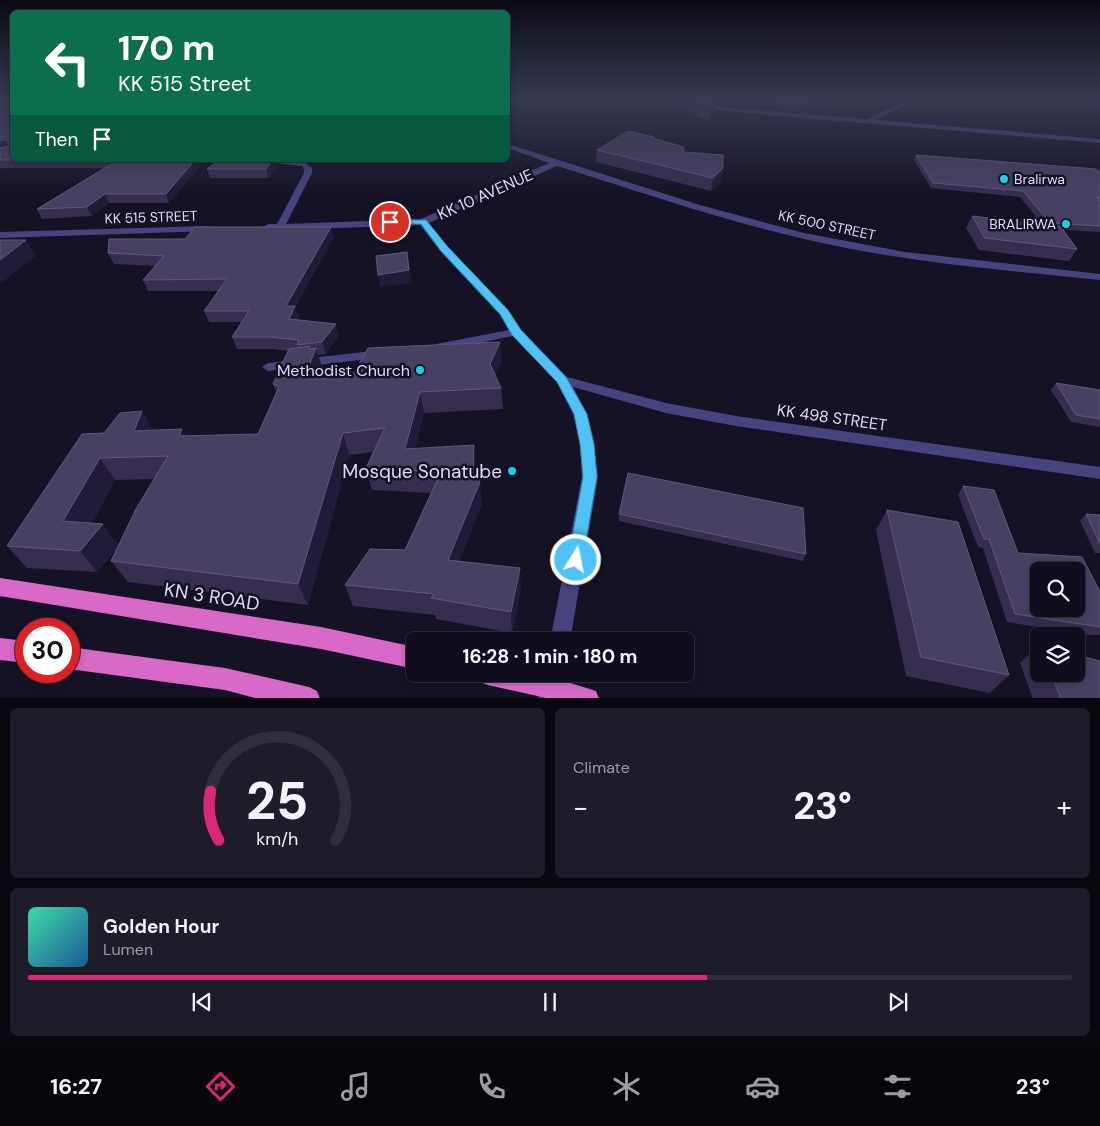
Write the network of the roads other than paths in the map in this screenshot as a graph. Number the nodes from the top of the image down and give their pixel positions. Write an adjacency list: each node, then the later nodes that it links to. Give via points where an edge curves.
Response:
1 (979, 131): 2 (street)
2 (1100, 141)
3 (510, 147): 5 (street, KK 10 AVENUE)
4 (284, 162): 8 (street, via 304,164 308,174)
5 (556, 163): 6 (street, KK 10 AVENUE); 11 (street, KK 500 STREET, via 783,231 840,244 944,260)
6 (423, 222): 8 (street); 12 (street, KK 10 AVENUE, via 504,312)
7 (261, 227): 8 (street)
8 (280, 227)
9 (222, 228): 10 (street, KK 515 STREET)
10 (0, 235)
11 (1100, 277)
12 (516, 332): 13 (street); 16 (street, KK 10 AVENUE)
13 (426, 349)
14 (396, 352): 15 (street)
15 (268, 367)
16 (562, 380): 17 (street, KK 498 STREET, via 666,408 736,421); 19 (street, KK 10 AVENUE, via 580,414 590,477)
17 (1100, 473)
18 (0, 587): 22 (highway, KN 3 ROAD, via 321,638)
19 (562, 632)
20 (0, 649): 21 (highway)
21 (15, 651)
22 (406, 656)
23 (80, 659): 26 (highway, via 225,679)
24 (530, 682): 25 (highway)
25 (551, 686): 27 (highway)
26 (309, 698)
27 (588, 698)

